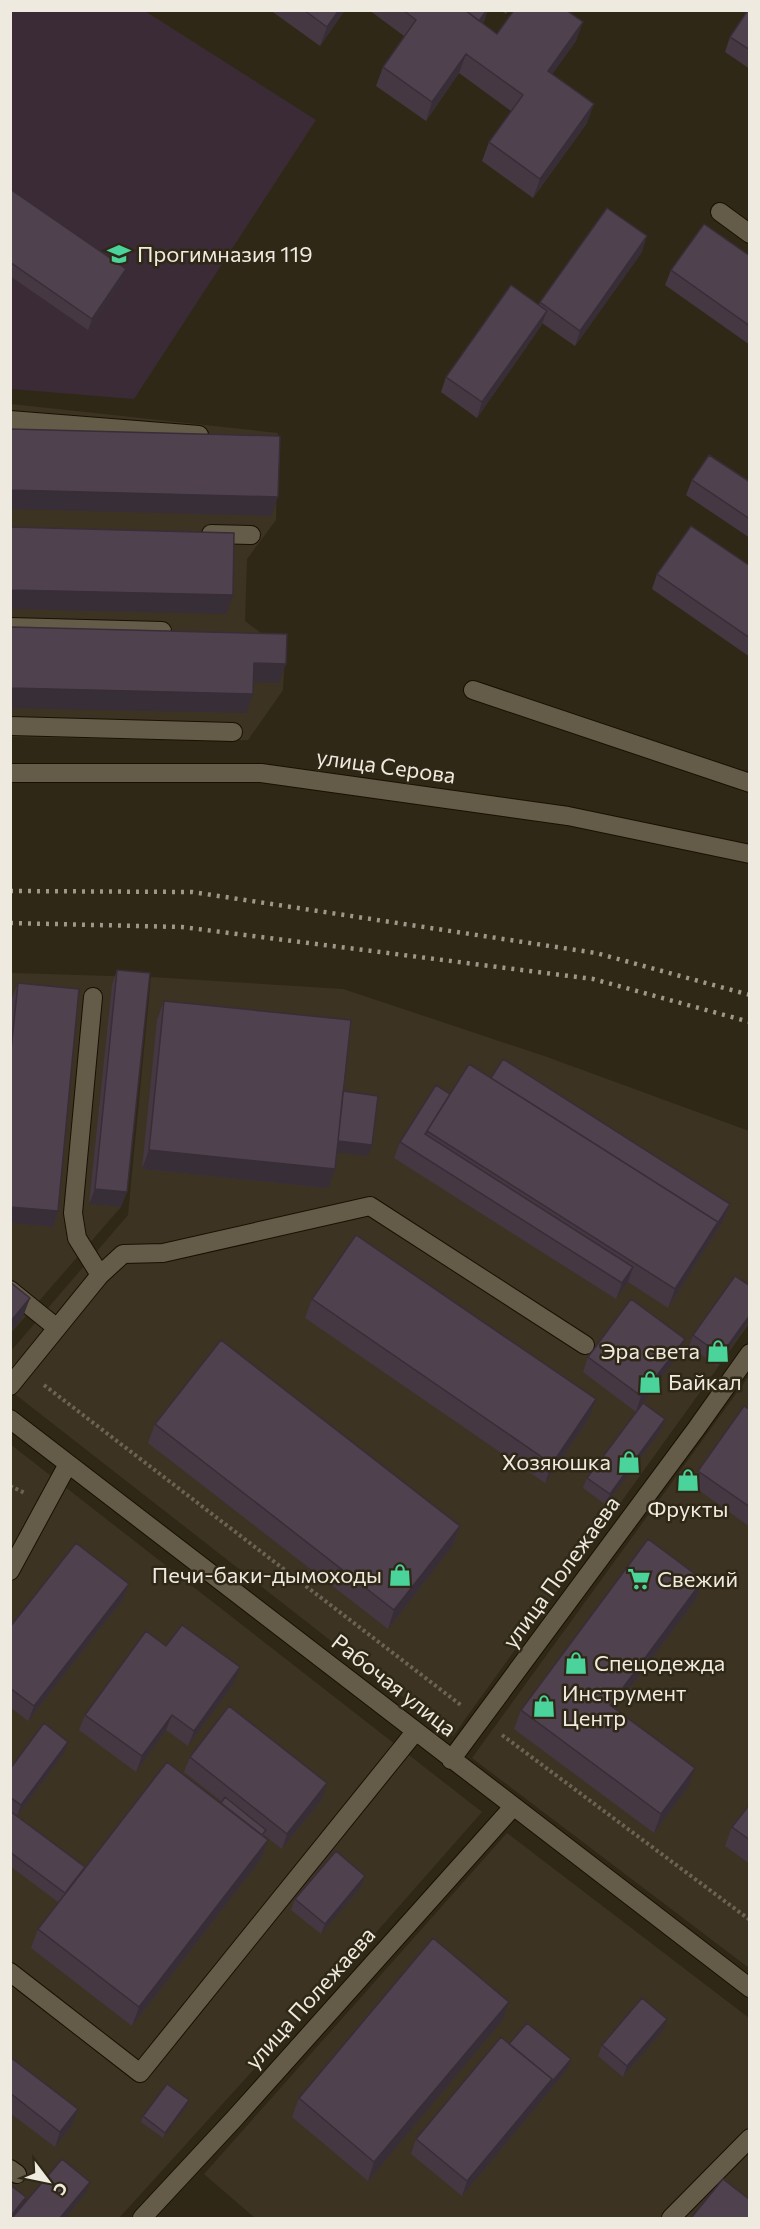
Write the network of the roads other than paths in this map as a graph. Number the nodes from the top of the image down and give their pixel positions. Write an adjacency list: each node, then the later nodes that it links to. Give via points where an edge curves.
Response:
1 (720, 212): 2 (street)
2 (750, 234)
3 (10, 420): 4 (street)
4 (213, 436)
5 (194, 533): 6 (street)
6 (251, 535)
7 (10, 627): 8 (street)
8 (184, 632)
9 (473, 690): 13 (street)
10 (10, 726): 11 (street)
11 (233, 732)
12 (10, 773): 14 (street, улица Серова, via 261,773 568,816)
13 (750, 783)
14 (750, 854)
15 (93, 997): 16 (street, via 73,1213 77,1238)
16 (100, 1275): 18 (street); 19 (street, via 123,1254 164,1253 370,1206)
17 (10, 1290): 18 (street)
18 (57, 1328): 21 (street)
19 (585, 1345)
20 (750, 1353): 26 (street, улица Полежаева)
21 (10, 1386)
22 (10, 1419): 23 (street, Рабочая улица)
23 (68, 1464): 24 (street); 25 (street, Рабочая улица)
24 (10, 1571)
25 (415, 1732): 26 (street, Рабочая улица); 28 (street, via 140,2073)
26 (452, 1760): 27 (street, Рабочая улица)
27 (513, 1808): 29 (street, Рабочая улица); 31 (street, улица Полежаева)
28 (10, 1972)
29 (750, 1988)
30 (750, 2138): 32 (street)
31 (142, 2218)
32 (671, 2218)

